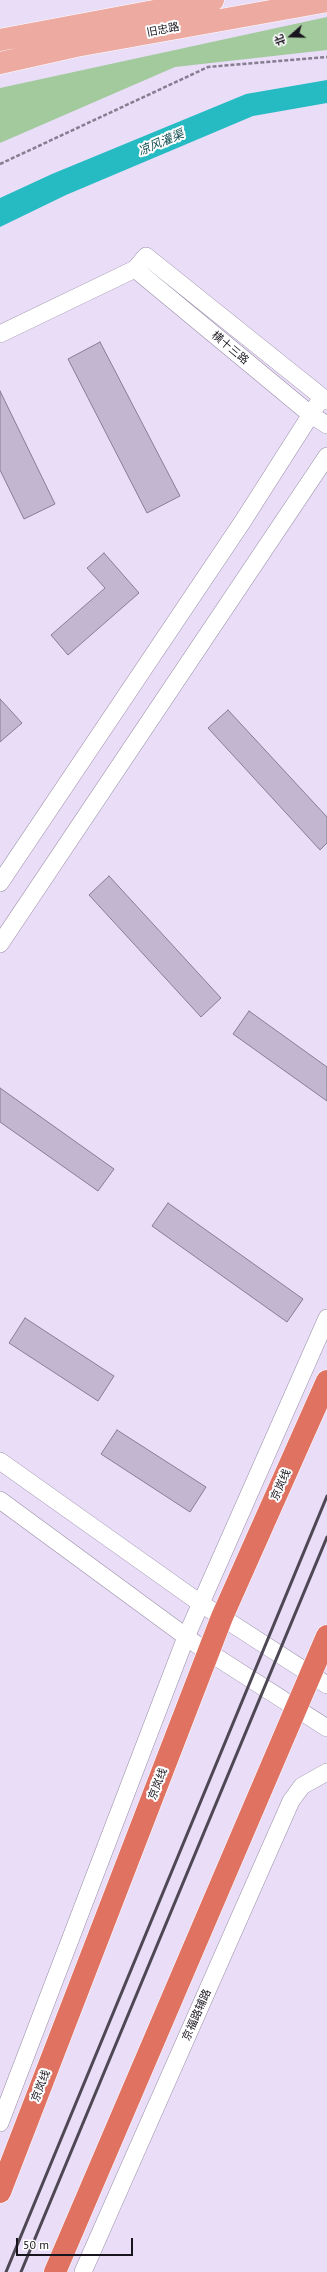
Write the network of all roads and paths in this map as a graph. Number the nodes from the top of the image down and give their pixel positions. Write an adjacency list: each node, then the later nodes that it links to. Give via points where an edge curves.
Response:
1 (213, 0): 3 (main road)
2 (327, 1): 5 (main road, 旧忠路)
3 (0, 40)
4 (327, 57): 6 (path, via 208,67)
5 (0, 63)
6 (0, 164)
7 (135, 269): 8 (street); 9 (street, 横十三路, via 146,256); 10 (street, 横十三路)
8 (0, 334)
9 (324, 399): 10 (street)
10 (310, 414): 11 (street, 横十三路); 13 (street, via 243,522)
11 (327, 425)
12 (327, 456): 14 (street)
13 (0, 883)
14 (0, 944)
15 (327, 1318): 19 (street)
16 (327, 1381): 20 (highway, 京岚线)
17 (0, 1461): 19 (street)
18 (0, 1500): 22 (street)
19 (200, 1604): 20 (street); 22 (street)
20 (222, 1617): 23 (highway, 京岚线); 24 (street)
21 (327, 1636): 24 (highway)
22 (186, 1637): 23 (street); 28 (street)
23 (209, 1653): 25 (street); 29 (highway, 京岚线)
24 (319, 1679): 25 (highway)
25 (296, 1709): 26 (street); 30 (highway)
26 (327, 1728)
27 (327, 1772): 31 (street, 京福路辅路, via 302,1786 291,1801)
28 (0, 2123)
29 (0, 2192)
30 (55, 2272)
31 (83, 2272)

